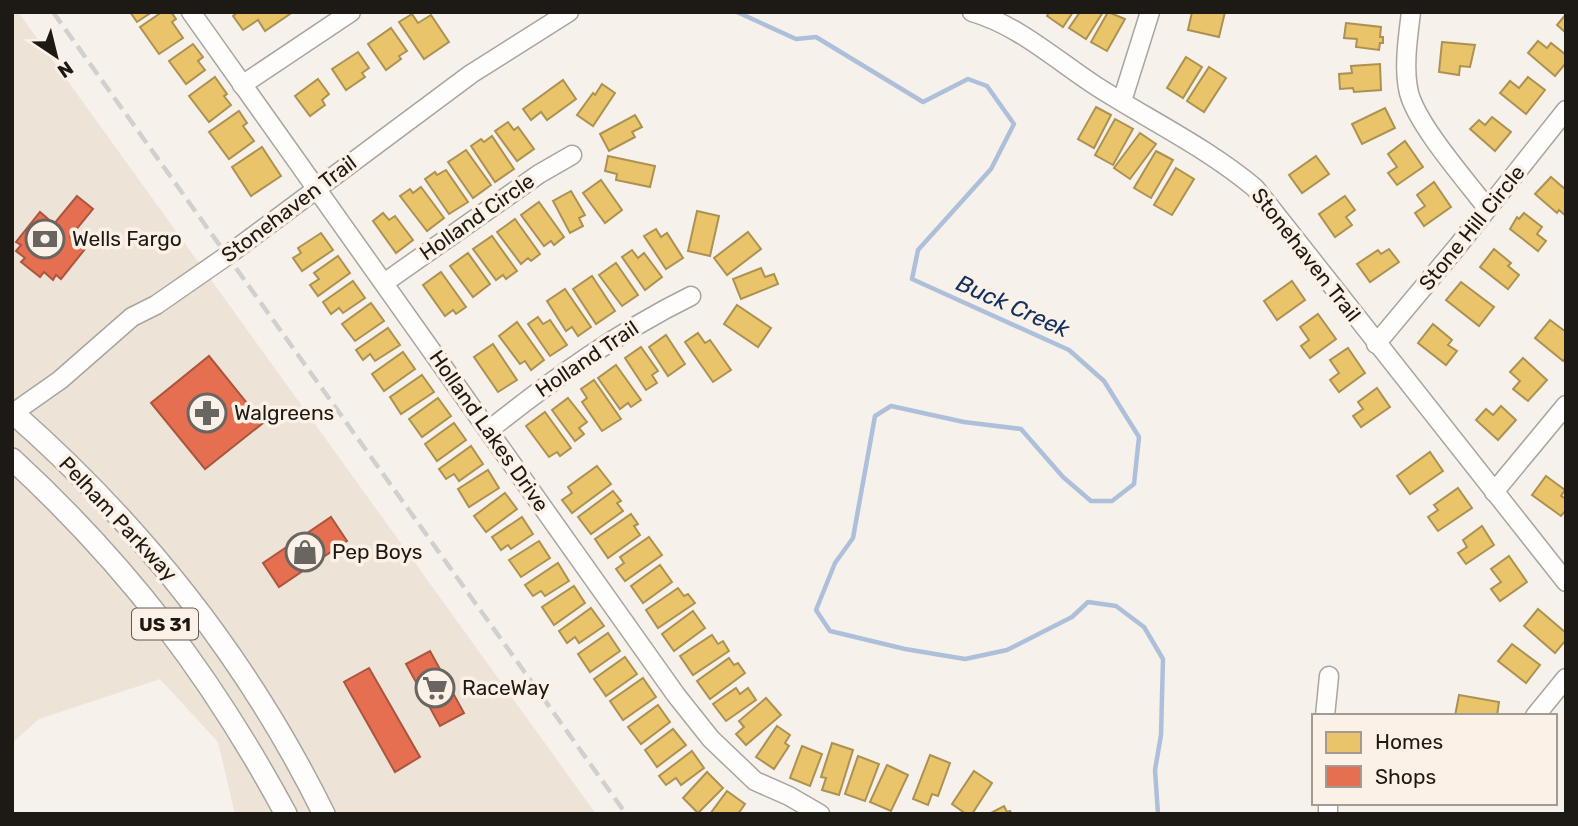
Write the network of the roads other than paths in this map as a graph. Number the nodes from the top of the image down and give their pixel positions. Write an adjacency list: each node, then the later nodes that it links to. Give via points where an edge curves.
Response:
1 (191, 12): 7 (street, Holland Lakes Drive)
2 (351, 12): 7 (street)
3 (569, 12): 11 (street, Stonehaven Trail, via 471,74)
4 (972, 12): 8 (street, Stonehaven Trail, via 1017,32)
5 (1150, 12): 8 (street)
6 (1411, 12): 12 (street, via 1408,85 1413,103)
7 (242, 85): 11 (street, Holland Lakes Drive)
8 (1122, 101): 15 (street, Stonehaven Trail, via 1212,154 1255,188)
9 (1566, 110): 12 (street, Stone Hill Circle)
10 (572, 155): 13 (street, Holland Circle)
11 (317, 189): 13 (street, Holland Lakes Drive); 17 (street, Stonehaven Trail, via 175,293 132,317 60,380)
12 (1487, 208): 15 (street, Stone Hill Circle)
13 (384, 283): 18 (street, Holland Lakes Drive)
14 (691, 296): 18 (street, Holland Trail, via 644,319)
15 (1377, 344): 20 (street, Stonehaven Trail)
16 (1566, 405): 20 (street)
17 (13, 413): 22 (main road, Pelham Parkway / US 31, via 105,500)
18 (488, 430): 30 (street, Holland Lakes Drive, via 710,739 754,781)
19 (12, 459): 23 (main road, Pelham Parkway / US 31, via 94,540)
20 (1494, 492): 21 (street, Stonehaven Trail)
21 (1566, 582)
22 (209, 625): 23 (main road); 29 (main road, Pelham Parkway / US 31, via 275,724)
23 (181, 645): 28 (main road, Pelham Parkway / US 31)
24 (1329, 676): 26 (street)
25 (1566, 678): 27 (street)
26 (1325, 714)
27 (1537, 714)
28 (286, 814)
29 (324, 814)
30 (820, 814)

